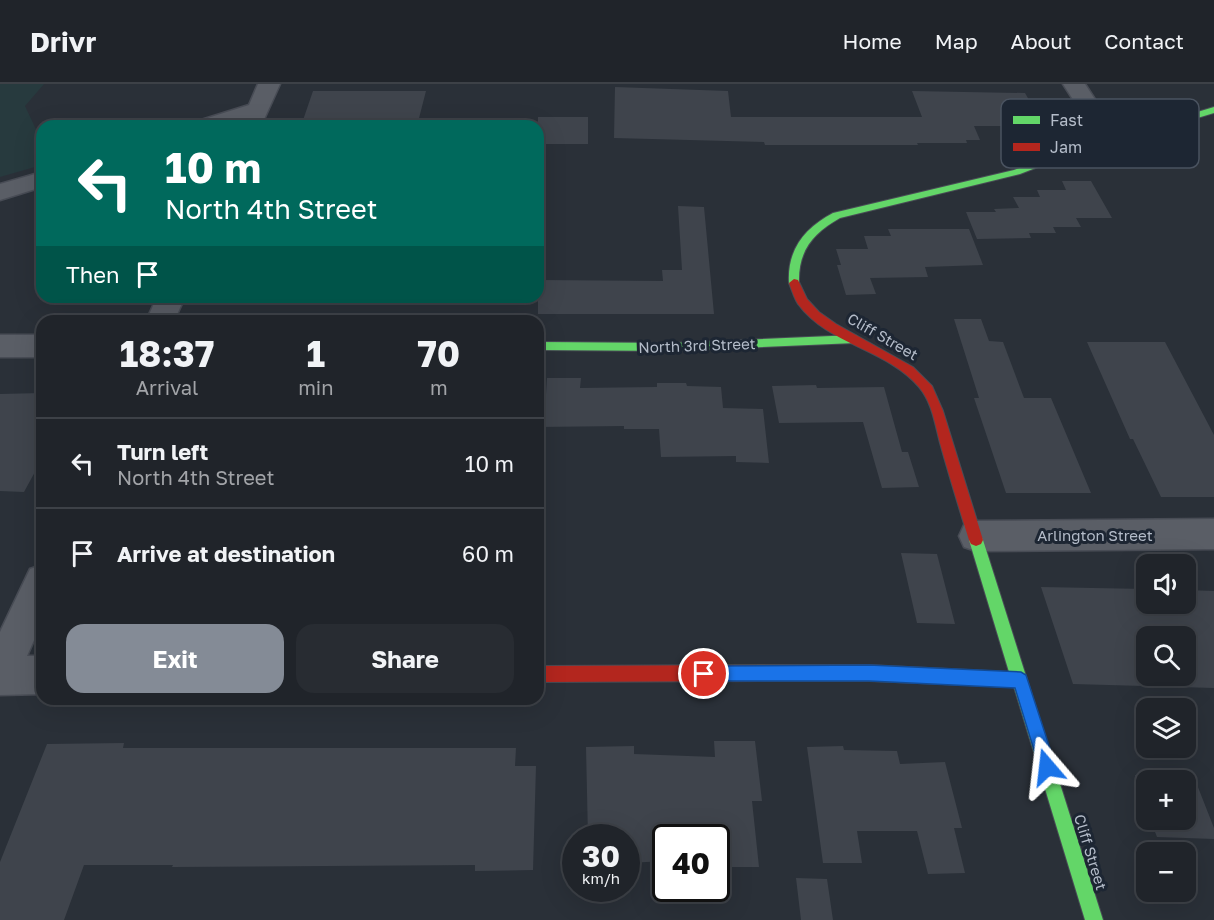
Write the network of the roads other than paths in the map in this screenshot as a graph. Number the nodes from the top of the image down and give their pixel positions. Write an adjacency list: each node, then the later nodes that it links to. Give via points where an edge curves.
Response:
1 (269, 84): 6 (street)
2 (1074, 84): 3 (street)
3 (1084, 99)
4 (1214, 110): 5 (street, Cliff Street)
5 (1199, 115)
6 (254, 118)
7 (1027, 168): 10 (street, Cliff Street, via 837,214 806,236 795,256 795,288 822,319)
8 (36, 181): 9 (street)
9 (0, 192)
10 (855, 339): 13 (street, North 3rd Street, via 671,347); 15 (street, Cliff Street, via 903,364 931,394)
11 (0, 346): 12 (street)
12 (36, 346)
13 (544, 346)
14 (1214, 534): 15 (street, Arlington Street)
15 (976, 536): 20 (street, Cliff Street)
16 (36, 594): 17 (street)
17 (0, 674): 19 (street)
18 (544, 674): 20 (street, via 869,673)
19 (36, 675)
20 (1021, 680): 21 (street, Cliff Street)
21 (1094, 920)

